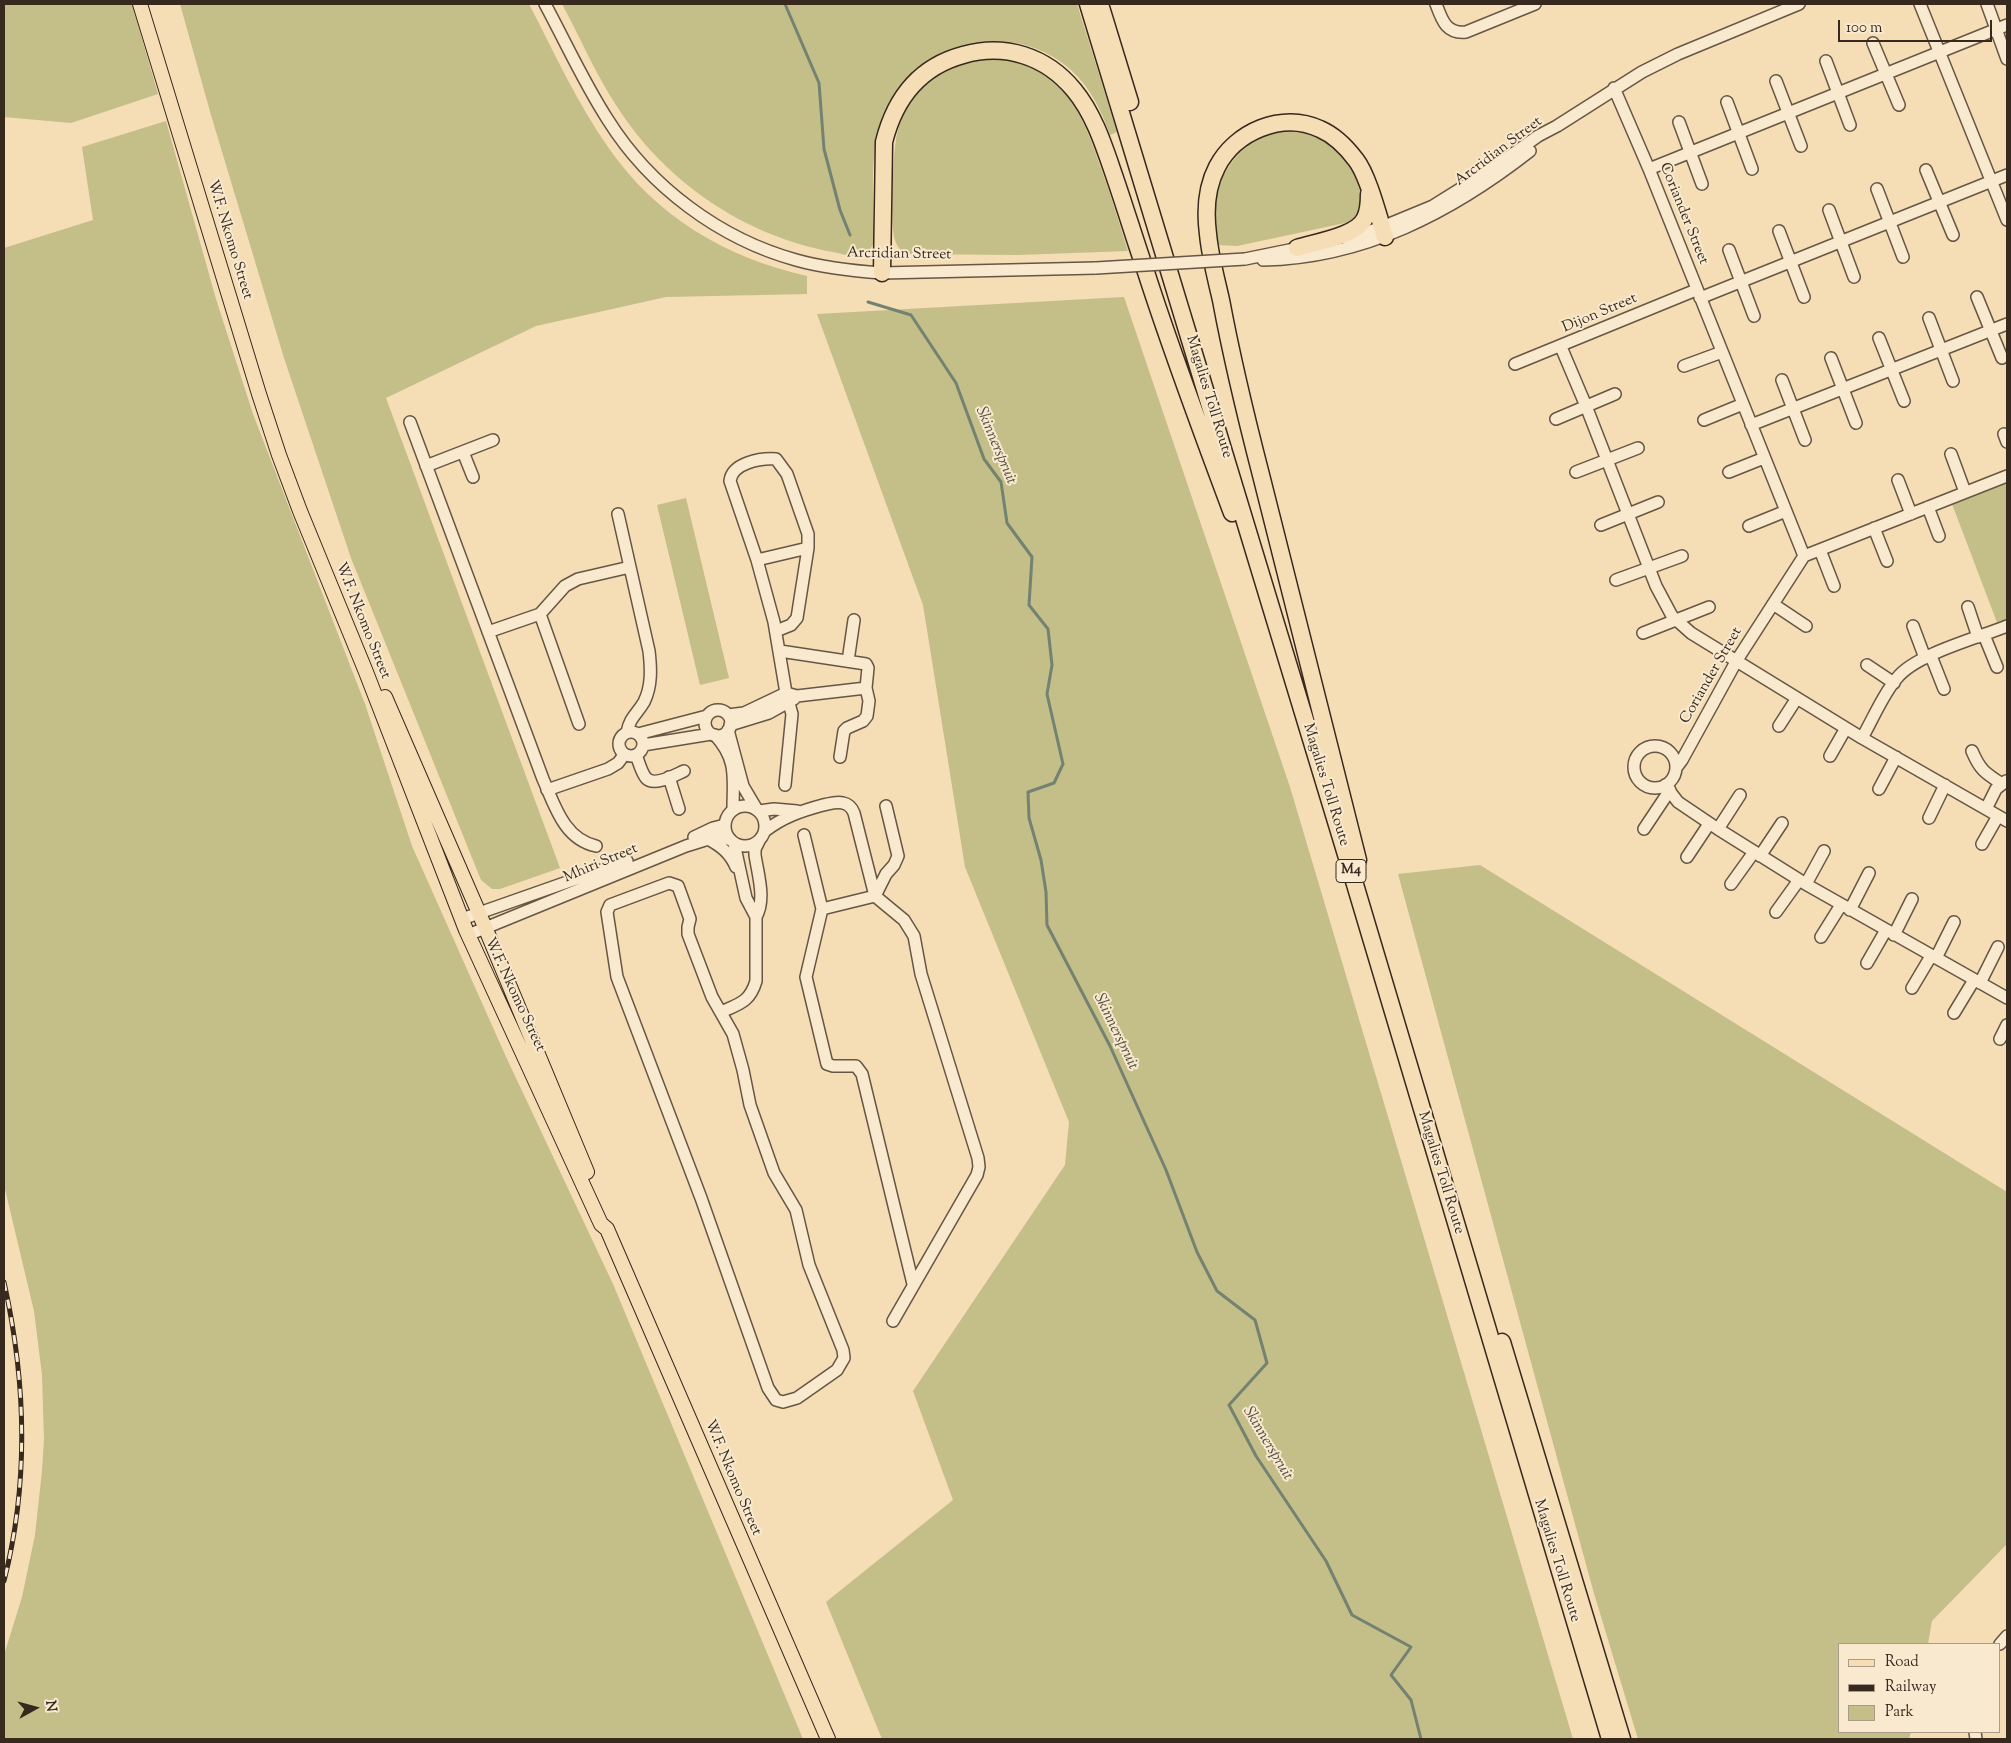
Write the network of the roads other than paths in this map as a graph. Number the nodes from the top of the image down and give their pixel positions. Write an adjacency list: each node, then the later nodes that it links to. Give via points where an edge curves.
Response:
1 (140, 4): 200 (main road, W.F. Nkomo Street, via 279,455)
2 (150, 4): 198 (main road, W.F. Nkomo Street, via 282,447 361,643)
3 (545, 4): 49 (street, Arcridian Street, via 609,122 638,160 674,195 713,224 796,260 849,271)
4 (1088, 4): 188 (highway, Magalies Toll Route / M4)
5 (1100, 4): 188 (highway, Magalies Toll Route / M4)
6 (1436, 4): 7 (street, via 1445,26 1453,31 1466,32)
7 (1535, 4)
8 (1800, 4): 18 (street, Arcridian Street, via 1678,54)
9 (1920, 4): 13 (street)
10 (1987, 4): 11 (street)
11 (2002, 27): 13 (street); 14 (street)
12 (1873, 42): 16 (street)
13 (1940, 52): 16 (street); 32 (street)
14 (2007, 59)
15 (1826, 61): 19 (street)
16 (1886, 75): 19 (street); 21 (street)
17 (1776, 81): 22 (street)
18 (1614, 88): 28 (street, Coriander Street); 41 (street, Arcridian Street, via 1489,171)
19 (1837, 94): 22 (street); 24 (street)
20 (1726, 102): 25 (street)
21 (1899, 105)
22 (1788, 113): 25 (street); 26 (street)
23 (1678, 122): 27 (street)
24 (1850, 125)
25 (1739, 133): 27 (street); 29 (street)
26 (1801, 146)
27 (1690, 152): 28 (street); 33 (street)
28 (1649, 169): 52 (street, Coriander Street)
29 (1752, 169)
30 (1926, 170): 36 (street)
31 (2007, 175): 32 (street, Dijon Street)
32 (1992, 181): 36 (street, Dijon Street); 38 (street)
33 (1702, 184)
34 (1877, 189): 39 (street)
35 (1369, 190): 41 (highway); 44 (highway, via 1368,210 1358,227); 188 (highway, via 1358,162 1338,141 1320,129 1282,123 1247,134 1229,149 1216,168 1206,206 1208,235 1234,366)
36 (1940, 202): 39 (street, Dijon Street); 42 (street)
37 (1829, 210): 43 (street)
38 (2007, 220)
39 (1889, 222): 43 (street, Dijon Street); 46 (street)
40 (1779, 230): 48 (street)
41 (1384, 232): 44 (street, Arcridian Street); 47 (street, Arcridian Street, via 1345,249 1300,257)
42 (1953, 235)
43 (1841, 242): 48 (street, Dijon Street); 50 (street)
44 (1298, 248): 47 (street, Arcridian Street)
45 (1729, 250): 51 (street)
46 (1903, 256)
47 (1250, 259): 49 (street, Arcridian Street, bridge, via 1096,268)
48 (1791, 262): 51 (street, Dijon Street); 53 (street)
49 (882, 273): 188 (highway, via 884,142 900,100 915,82 933,66 954,57 995,50 1037,59 1057,73 1074,90 1100,135 1164,329)
50 (1854, 277)
51 (1741, 282): 52 (street, Dijon Street); 55 (street)
52 (1698, 294): 60 (street, Dijon Street); 62 (street, Coriander Street)
53 (1804, 297)
54 (1977, 297): 58 (street)
55 (1754, 316)
56 (1929, 318): 61 (street)
57 (2007, 324): 58 (street)
58 (1990, 331): 61 (street); 64 (street)
59 (1879, 338): 67 (street)
60 (1561, 347): 65 (street, Dijon Street); 74 (street)
61 (1941, 350): 67 (street); 69 (street)
62 (1722, 352): 66 (street); 73 (street, Coriander Street)
63 (1831, 358): 70 (street)
64 (2002, 358)
65 (1515, 364)
66 (1684, 366)
67 (1892, 370): 70 (street); 72 (street)
68 (1782, 380): 75 (street)
69 (1953, 381)
70 (1843, 389): 75 (street); 79 (street)
71 (1615, 394): 74 (street)
72 (1904, 401)
73 (1743, 404): 77 (street); 80 (street, Coriander Street)
74 (1586, 406): 76 (street); 87 (street)
75 (1792, 409): 80 (street); 82 (street)
76 (1556, 418)
77 (1704, 420)
78 (410, 422): 88 (street)
79 (1856, 423)
80 (1751, 425): 86 (street, Coriander Street)
81 (493, 440): 84 (street)
82 (1805, 440)
83 (1638, 448): 87 (street)
84 (463, 452): 88 (street); 92 (street)
85 (1950, 454): 94 (street)
86 (1764, 458): 90 (street); 97 (street, Coriander Street)
87 (1607, 460): 89 (street); 100 (street)
88 (426, 466): 125 (street)
89 (1576, 472)
90 (1729, 472)
91 (2007, 476): 94 (street)
92 (473, 477)
93 (1898, 480): 99 (street)
94 (1965, 492): 96 (street)
95 (1658, 502): 100 (street)
96 (1928, 507): 99 (street); 104 (street)
97 (1786, 511): 102 (street); 108 (street, Coriander Street)
98 (618, 514): 111 (street)
99 (1911, 514): 103 (street)
100 (1628, 515): 101 (street); 112 (street)
101 (1601, 525)
102 (1749, 526)
103 (1874, 528): 106 (street); 110 (street)
104 (1939, 536)
105 (808, 548): 109 (street); 109 (street, via 808,534 787,474 776,459 766,458 735,468 730,481); 124 (street, via 797,618)
106 (1820, 550): 108 (street); 114 (street)
107 (1682, 556): 112 (street)
108 (1804, 556): 115 (street, Coriander Street)
109 (756, 560): 124 (street)
110 (1887, 561)
111 (630, 567): 118 (street, via 571,582); 146 (street, via 651,667 643,703 630,718)
112 (1649, 568): 113 (street); 120 (street)
113 (1616, 580)
114 (1834, 586)
115 (1773, 604): 121 (street); 130 (street, Coriander Street)
116 (1709, 607): 120 (street)
117 (1968, 607): 127 (street)
118 (540, 614): 125 (street); 141 (street)
119 (854, 620): 131 (street)
120 (1675, 620): 126 (street); 130 (street)
121 (1806, 626)
122 (1913, 626): 129 (street)
123 (2007, 626): 127 (street)
124 (776, 631): 128 (street)
125 (488, 632): 165 (street)
126 (1643, 633)
127 (1981, 636): 129 (street); 133 (street)
128 (780, 651): 131 (street); 137 (street)
129 (1928, 657): 134 (street, via 1907,668); 136 (street)
130 (1737, 660): 138 (street); 149 (street, Coriander Street)
131 (848, 661): 135 (street, via 866,664)
132 (1867, 665): 134 (street)
133 (1997, 667)
134 (1894, 683): 147 (street)
135 (866, 688): 137 (street); 155 (street, via 869,701 867,716 844,731)
136 (1944, 689)
137 (791, 697): 140 (street); 162 (street)
138 (1797, 698): 143 (street); 144 (street)
139 (707, 716): 140 (street, via 717,710); 142 (street); 145 (street, via 706,728)
140 (729, 723): 145 (street, via 722,735); 171 (street, via 743,786)
141 (579, 724)
142 (675, 725): 146 (street); 148 (street)
143 (1779, 726)
144 (1846, 728): 147 (street); 154 (street)
145 (713, 735): 148 (street); 170 (street, via 730,755 734,774)
146 (636, 737): 148 (street); 152 (street, via 621,737 618,744); 153 (street, via 642,749)
147 (1862, 738): 156 (street)
148 (678, 739)
149 (1691, 741): 150 (street, Coriander Street); 157 (street)
150 (1666, 748): 157 (street, via 1673,756); 163 (street, via 1652,745 1642,749 1635,759 1634,770 1639,782 1648,788)
151 (1972, 751): 160 (street, via 1985,774)
152 (624, 755): 153 (street); 165 (street, via 608,769)
153 (636, 755): 159 (street, via 645,777 658,781)
154 (1830, 756)
155 (840, 757)
156 (1896, 757): 161 (street); 164 (street)
157 (1676, 768): 163 (street)
158 (684, 771): 159 (street)
159 (669, 777): 168 (street)
160 (2004, 782): 169 (street, via 1996,789)
161 (1944, 785): 169 (street); 173 (street)
162 (785, 786)
163 (1667, 788): 177 (street, via 1678,802); 178 (street)
164 (1879, 789)
165 (548, 790): 184 (street, via 567,828 577,839)
166 (1740, 795): 177 (street)
167 (886, 806): 193 (street, via 898,856)
168 (679, 809)
169 (1986, 809): 174 (street)
170 (733, 810): 171 (street, via 744,805); 176 (street)
171 (758, 810): 172 (street); 180 (street, via 765,820)
172 (798, 811): 180 (street, via 778,821); 193 (street, via 837,802 852,809)
173 (1929, 818)
174 (2002, 818): 183 (street)
175 (1782, 823): 186 (street)
176 (725, 826): 182 (street); 198 (street, Mhiri Street)
177 (1714, 826): 186 (street); 187 (street)
178 (1644, 829)
179 (804, 835): 196 (street)
180 (762, 836): 182 (street, via 749,846); 199 (street, via 754,855 762,900)
181 (708, 839): 182 (street, Mhiri Street, via 720,836); 190 (street, via 731,856); 202 (street, Mhiri Street)
182 (732, 841): 190 (street)
183 (1982, 844)
184 (596, 846)
185 (1824, 851): 191 (street)
186 (1757, 854): 191 (street); 192 (street)
187 (1687, 857)
188 (1356, 870): 220 (highway, Magalies Toll Route / M4); 221 (highway, Magalies Toll Route / M4)
189 (1869, 873): 195 (street)
190 (742, 880): 199 (street, via 746,898)
191 (1802, 882): 195 (street); 197 (street)
192 (1731, 884)
193 (875, 896): 196 (street); 217 (street, via 904,920 914,936 921,974 979,1167)
194 (1912, 899): 203 (street)
195 (1846, 907): 203 (street); 205 (street)
196 (822, 909): 217 (street, via 806,978 827,1064 852,1065 862,1074)
197 (1776, 912)
198 (479, 913): 200 (street, Mhiri Street); 202 (main road, W.F. Nkomo Street)
199 (756, 917): 212 (street, via 757,966 753,991 747,1000)
200 (462, 919): 204 (main road, W.F. Nkomo Street)
201 (1954, 922): 207 (street)
202 (485, 927): 204 (street, Mhiri Street); 216 (main road, W.F. Nkomo Street, via 598,1198)
203 (1890, 933): 207 (street); 208 (street)
204 (468, 935): 216 (main road, W.F. Nkomo Street, via 601,1224)
205 (1821, 937)
206 (1998, 948): 209 (street)
207 (1934, 957): 209 (street); 210 (street)
208 (1867, 962)
209 (1977, 981): 211 (street); 213 (street)
210 (1912, 988)
211 (2007, 998)
212 (721, 1012): 212 (street, via 736,1044 750,1105 774,1173 796,1210 809,1265 843,1350 844,1358 837,1370 797,1398 783,1402 776,1400 768,1388 617,976 607,912 610,905 670,883 678,886 690,919 688,934)
213 (1954, 1013)
214 (2007, 1026): 215 (street)
215 (2000, 1039)
216 (607, 1229): 219 (main road, W.F. Nkomo Street)
217 (913, 1284): 218 (street)
218 (893, 1321)
219 (828, 1739)
220 (1610, 1739)
221 (1622, 1739)

